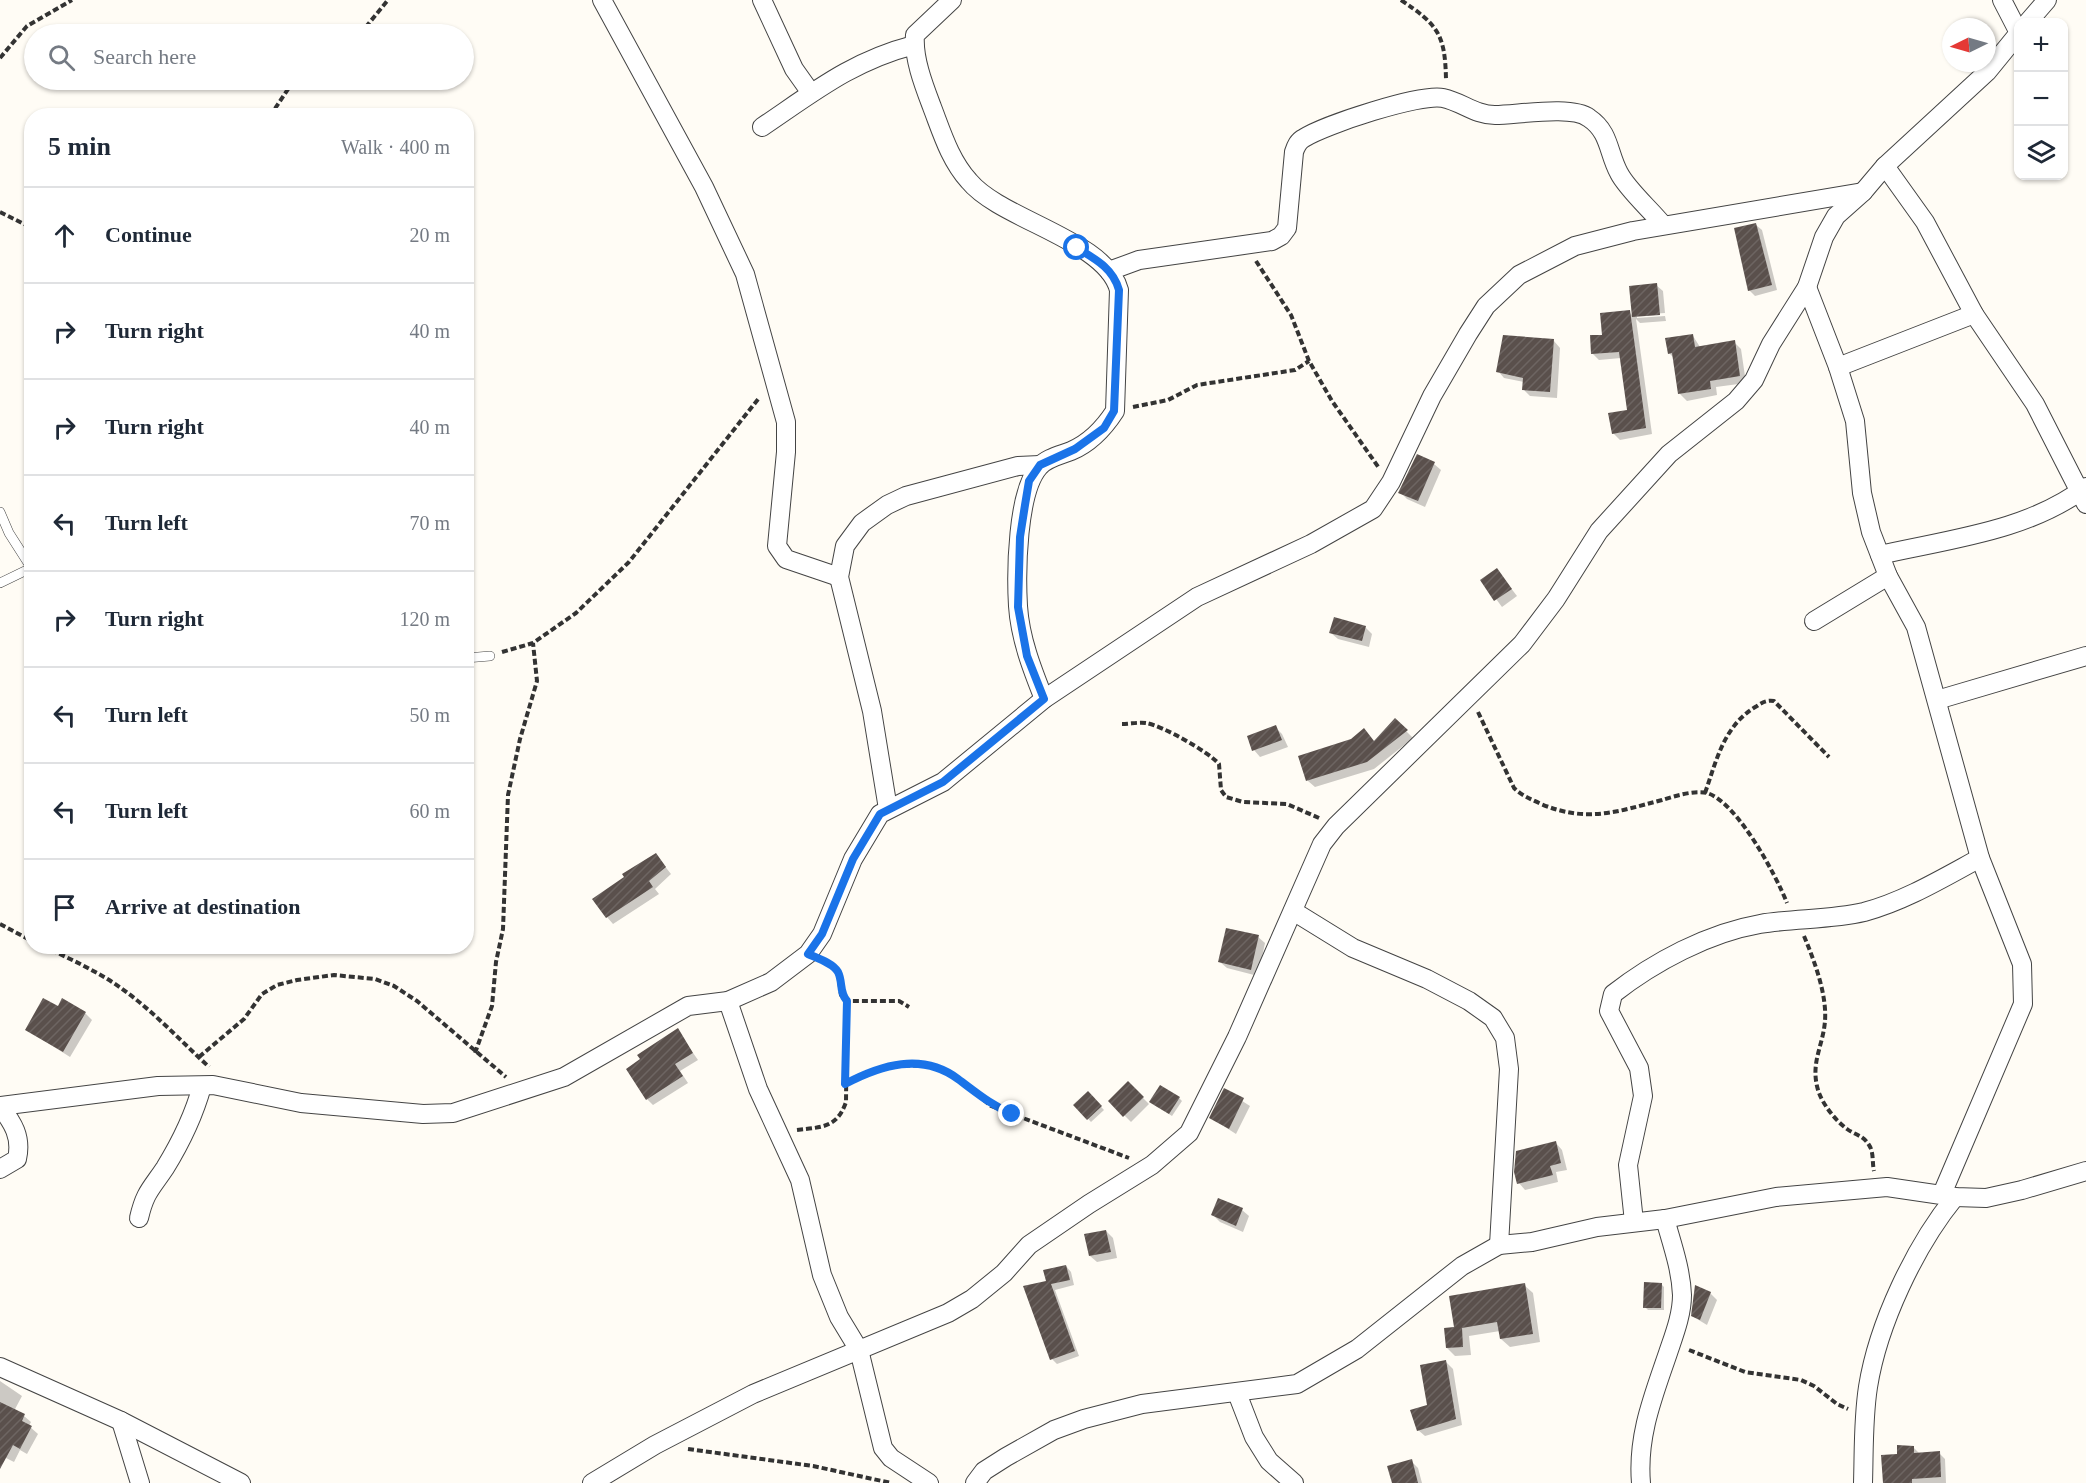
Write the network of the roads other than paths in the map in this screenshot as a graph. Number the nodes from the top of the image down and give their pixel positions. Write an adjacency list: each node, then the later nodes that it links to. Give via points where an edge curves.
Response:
1 (602, 0): 26 (street, via 704,187 745,274 786,422 777,546 786,558)
2 (762, 0): 10 (street, via 794,69)
3 (952, 0): 9 (street, via 924,25 915,36)
4 (2002, 0): 7 (street)
5 (2047, 0): 6 (street)
6 (2031, 18)
7 (2014, 23)
8 (2014, 38): 12 (street, via 1987,72)
9 (914, 45): 10 (street, via 845,70); 15 (street, via 927,94 948,148 969,182 985,196 1041,224)
10 (811, 93): 11 (street)
11 (762, 127)
12 (1885, 166): 13 (street); 17 (street, via 1925,222)
13 (1863, 192): 14 (street); 16 (street, via 1836,216 1824,237)
14 (1663, 225): 15 (street, via 1619,175 1609,141 1587,116 1570,112 1483,114 1443,98 1417,99 1304,137 1298,143 1287,228 1281,236 1272,241 1139,260); 32 (street, via 1575,246 1519,275 1486,306 1432,396 1391,482 1373,509 1354,522 1197,597)
15 (1109, 271): 19 (street, via 1119,290 1114,411 1104,428 1075,449)
16 (1807, 287): 18 (street); 36 (street, via 1771,344 1754,380 1736,401 1661,462 1599,531 1556,599 1521,644 1336,826 1322,844)
17 (1974, 314): 18 (street); 20 (street, via 2035,404)
18 (1838, 367): 22 (street, via 1855,421 1862,493 1870,532)
19 (1040, 465): 26 (street, via 1017,466 932,488 887,505 862,522 845,546); 32 (street, via 1029,481 1020,537 1018,607 1027,656)
20 (2084, 494): 22 (street, via 2050,512)
21 (0, 512): 23 (lane)
22 (1880, 555): 25 (street)
23 (24, 557)
24 (24, 571): 27 (lane)
25 (1888, 576): 28 (street); 33 (street, via 1916,627)
26 (838, 577): 34 (street, via 872,711)
27 (0, 583)
28 (1814, 621)
29 (490, 656): 31 (lane)
30 (2086, 656): 33 (street)
31 (474, 657)
32 (1044, 699): 34 (street, via 943,782)
33 (1937, 700): 35 (street)
34 (888, 809): 37 (street, via 874,822 853,859 822,934 808,954 771,982)
35 (1980, 858): 42 (street, via 2022,964 2023,1004); 45 (street, via 1882,906 1836,917 1739,929 1702,942 1612,994 1609,1011 1638,1068 1643,1096 1628,1165)
36 (1293, 910): 46 (street, via 1353,948 1427,979 1493,1018 1505,1038 1509,1069); 47 (street, via 1189,1133 1152,1165 1029,1245 1004,1273 972,1299)
37 (728, 1001): 38 (street, via 688,1006 564,1077 453,1113 301,1103); 47 (street, via 758,1089 800,1180 828,1294)
38 (202, 1086): 39 (street, via 158,1086); 43 (street, via 194,1116 144,1196)
39 (0, 1106): 40 (street, via 15,1126 20,1145 17,1159)
40 (0, 1169)
41 (2086, 1171): 42 (street, via 1995,1196)
42 (1949, 1195): 44 (street, via 1887,1187 1776,1197); 58 (street, via 1891,1312 1875,1358 1865,1415)
43 (139, 1218)
44 (1665, 1219): 45 (street); 57 (street, via 1682,1296 1640,1443)
45 (1635, 1222): 46 (street)
46 (1499, 1245): 49 (street, via 1462,1266 1356,1349 1298,1384)
47 (858, 1350): 53 (street, via 753,1394); 54 (street, via 883,1448 891,1458)
48 (0, 1367): 50 (street)
49 (1237, 1393): 55 (street, via 1142,1404 1084,1419 1054,1430 1006,1457 984,1471); 56 (street, via 1254,1437 1269,1461)
50 (121, 1421): 51 (street); 52 (street)
51 (140, 1483)
52 (241, 1483)
53 (592, 1483)
54 (929, 1483)
55 (975, 1483)
56 (1294, 1483)
57 (1641, 1483)
58 (1863, 1483)

